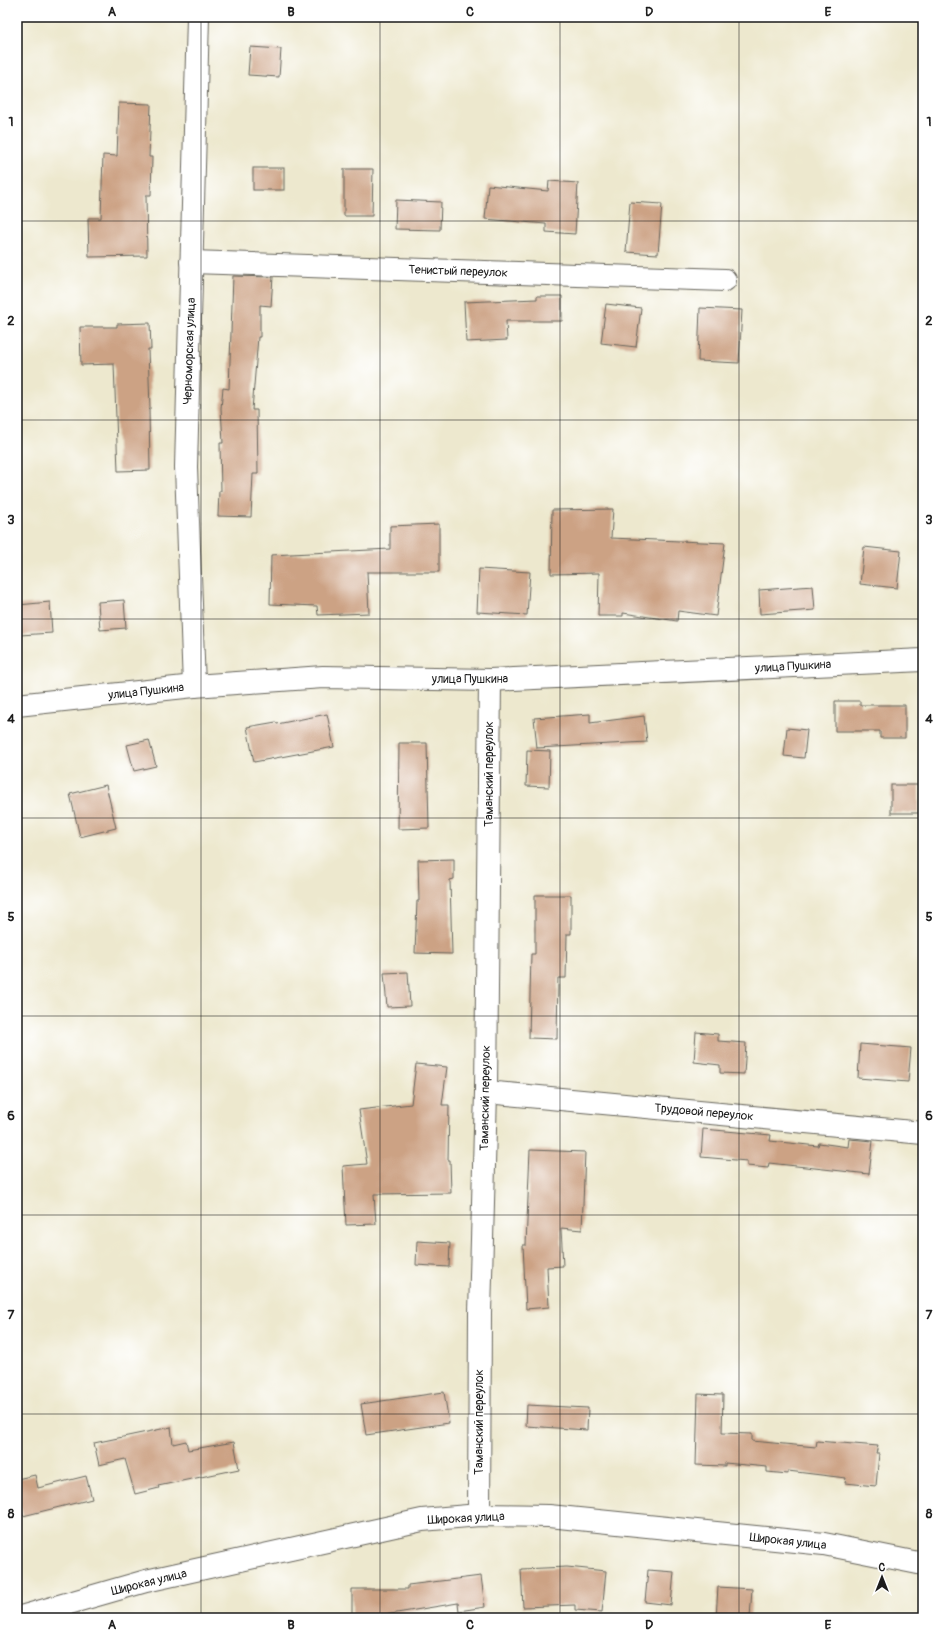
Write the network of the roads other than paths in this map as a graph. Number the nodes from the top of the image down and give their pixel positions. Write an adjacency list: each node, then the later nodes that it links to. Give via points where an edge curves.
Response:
1 (198, 17): 2 (street, Черноморская улица)
2 (191, 262): 3 (street, Тенистый переулок); 6 (street, Черноморская улица, via 186,467)
3 (724, 280)
4 (923, 660): 5 (street, улица Пушкина)
5 (490, 680): 6 (street, улица Пушкина, via 323,677); 8 (street, Таманский переулок)
6 (194, 686): 7 (street, улица Пушкина)
7 (17, 705)
8 (486, 1092): 9 (street, Трудовой переулок); 10 (street, Таманский переулок, via 480,1313)
9 (923, 1132)
10 (479, 1515): 11 (street, Широкая улица, via 549,1516 824,1544); 12 (street, Широкая улица, via 422,1520 154,1580)
11 (923, 1564)
12 (17, 1618)

